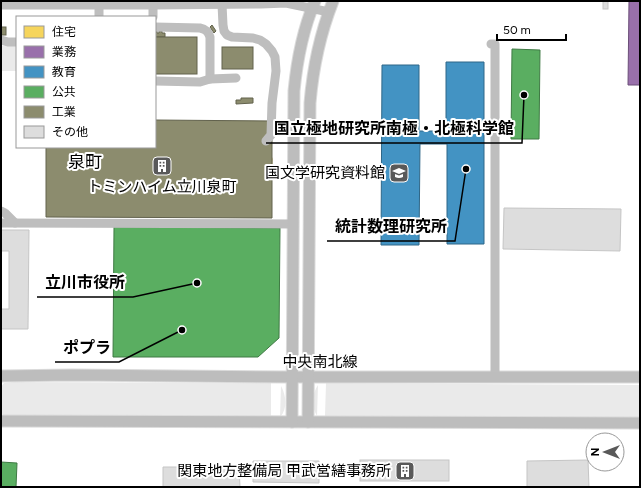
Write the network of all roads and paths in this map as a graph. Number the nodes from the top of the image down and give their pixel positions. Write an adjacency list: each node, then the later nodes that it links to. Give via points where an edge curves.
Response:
1 (333, 1): 7 (main road)
2 (222, 4): 5 (street); 6 (street); 17 (street, via 223,25 227,35 260,40 275,57 271,135)
3 (1, 5): 4 (street)
4 (99, 5): 5 (street); 8 (street)
5 (153, 5): 9 (street)
6 (314, 5): 7 (street); 21 (main road, via 299,54 294,91)
7 (328, 12): 24 (main road, via 314,67 310,103)
8 (99, 16)
9 (153, 16)
10 (156, 27): 15 (street, via 205,29 210,37)
11 (1, 40): 12 (street)
12 (16, 42)
13 (491, 44): 25 (street, via 495,44 491,277)
14 (236, 78): 15 (street)
15 (210, 80): 16 (street)
16 (156, 81)
17 (266, 141)
18 (1, 211): 20 (street)
19 (1, 223): 20 (street)
20 (15, 223): 21 (street)
21 (293, 224): 23 (main road)
22 (1, 376): 23 (main road, 中央南北線)
23 (292, 377): 24 (main road, 中央南北線); 28 (main road)
24 (309, 377): 25 (main road, 中央南北線); 29 (main road)
25 (495, 377): 26 (main road, 中央南北線)
26 (640, 377)
27 (1, 421): 28 (main road)
28 (292, 422): 29 (main road)
29 (308, 422): 30 (main road)
30 (640, 423)

